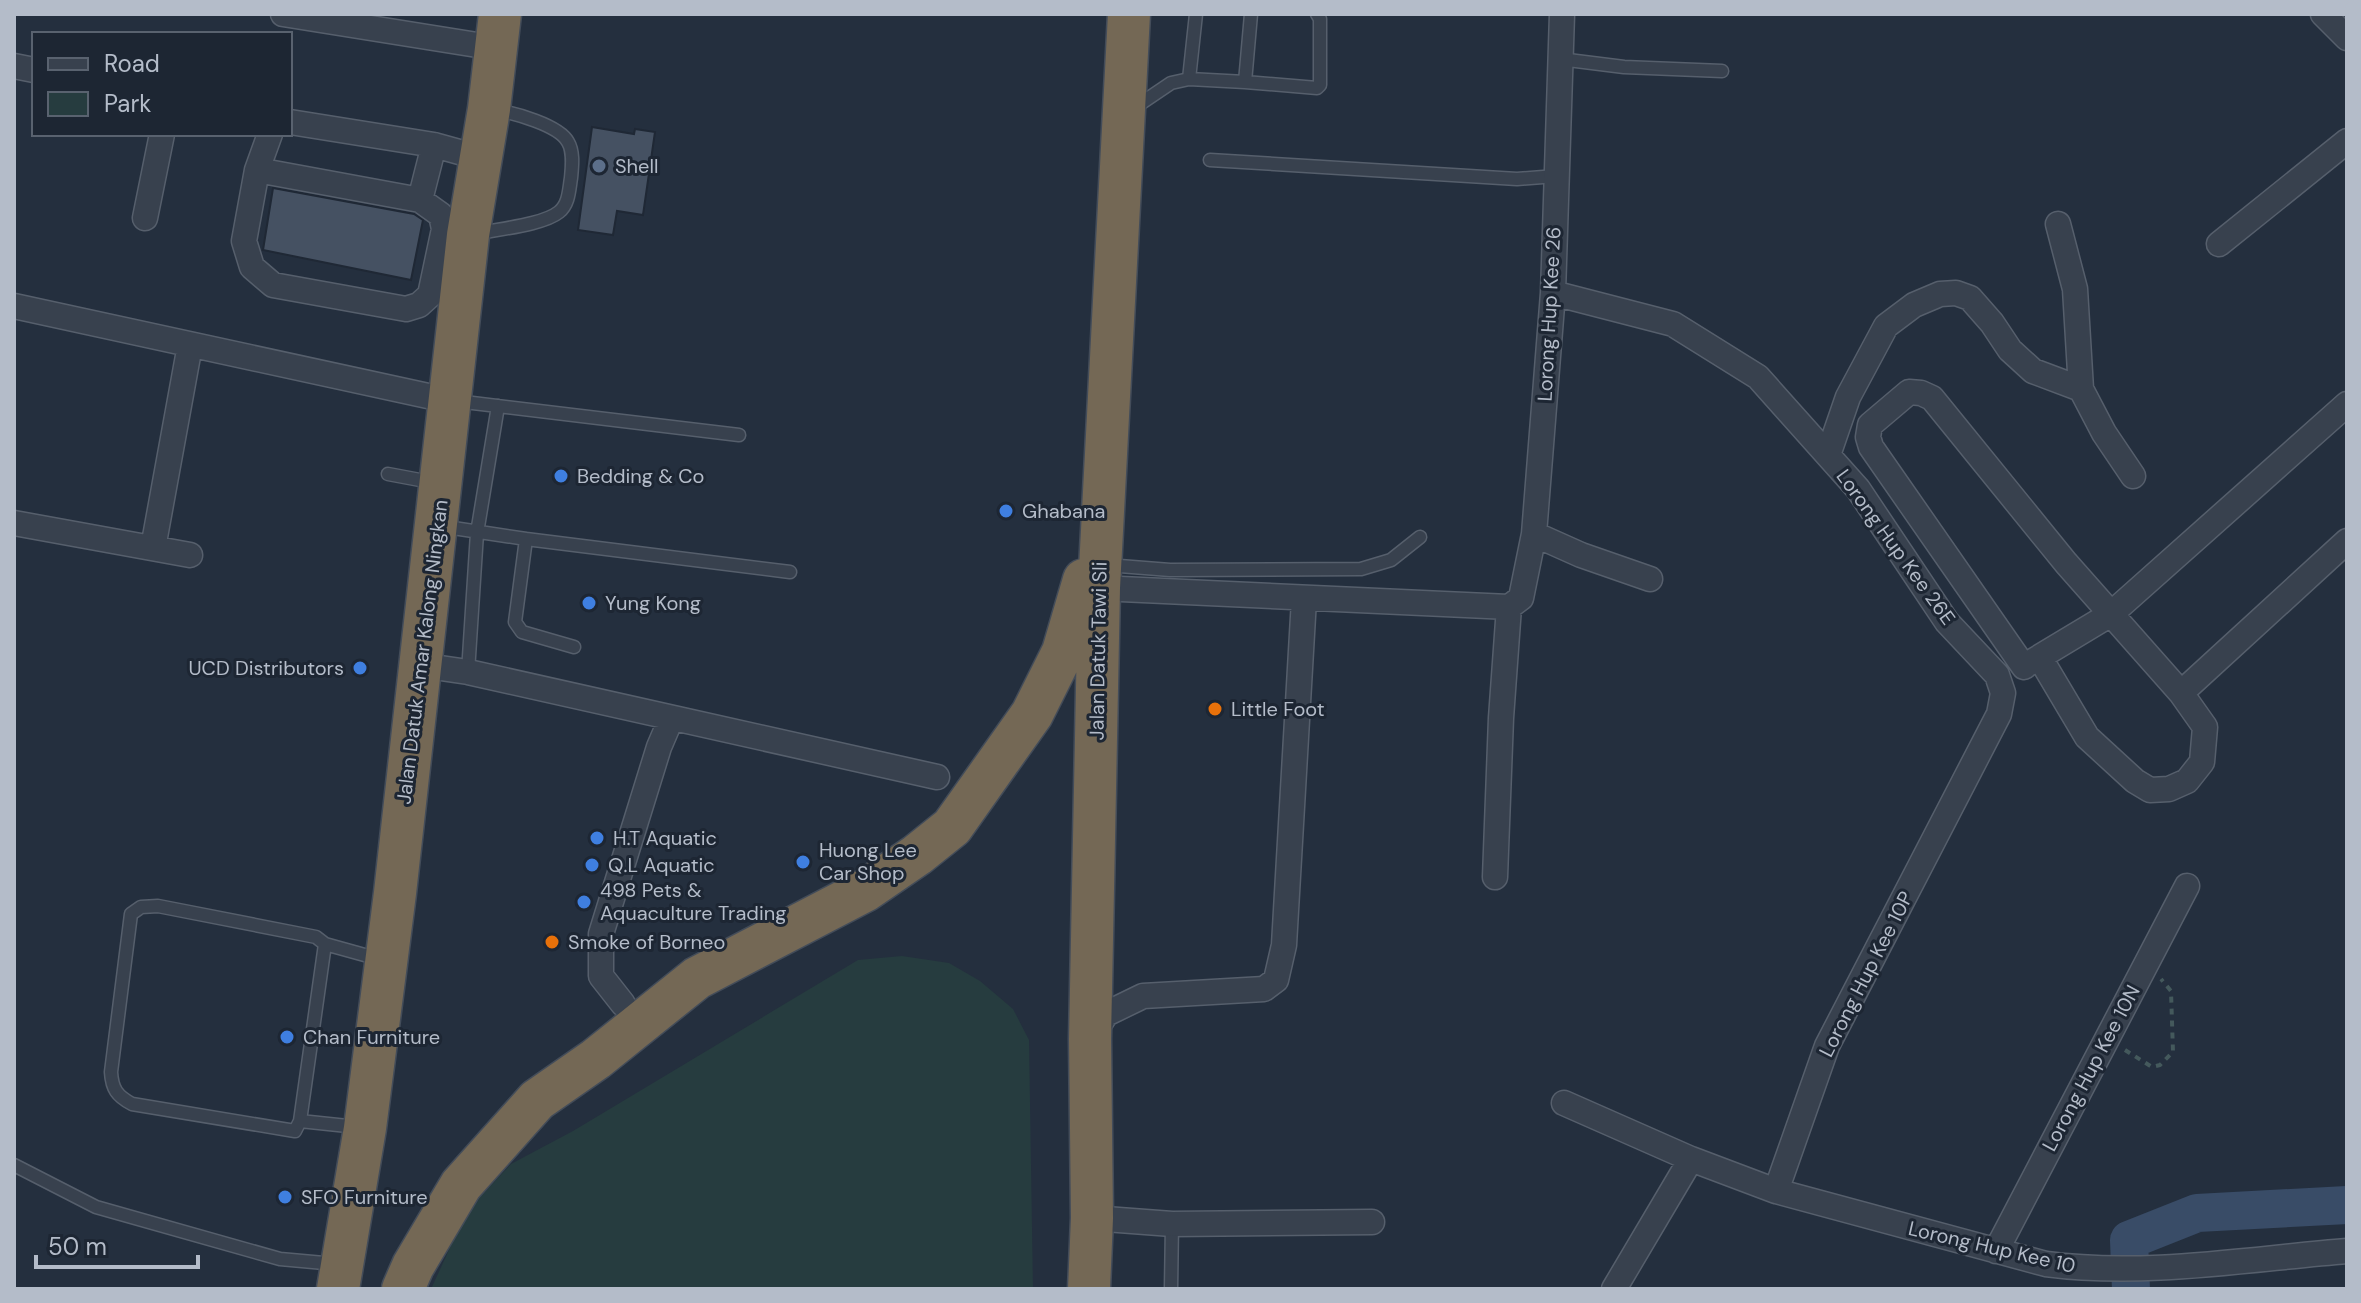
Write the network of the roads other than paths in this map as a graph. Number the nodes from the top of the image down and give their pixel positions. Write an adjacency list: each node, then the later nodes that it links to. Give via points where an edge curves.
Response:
1 (283, 14): 8 (street)
2 (1129, 14): 15 (highway, Jalan Datuk Tawi Sli)
3 (1196, 14): 12 (lane)
4 (1251, 14): 13 (lane)
5 (1317, 14): 13 (lane, via 1317,88)
6 (1562, 14): 10 (street, Lorong Hup Kee 26)
7 (2323, 14): 9 (street)
8 (498, 31): 14 (highway, Jalan Datuk Amar Kalong Ningkan)
9 (2347, 38)
10 (1560, 59): 11 (lane); 24 (street, Lorong Hup Kee 26)
11 (1722, 71)
12 (1189, 79): 13 (lane); 15 (lane, via 1141,101)
13 (1245, 82)
14 (489, 109): 21 (highway, Jalan Datuk Amar Kalong Ningkan); 28 (lane, via 563,135 572,164 569,198 546,219)
15 (1122, 120): 44 (highway, Jalan Datuk Tawi Sli)
16 (292, 122): 20 (street)
17 (162, 136): 26 (street)
18 (269, 136): 23 (street)
19 (2347, 141): 29 (street)
20 (434, 145): 21 (street); 25 (street)
21 (481, 158): 28 (highway, Jalan Datuk Amar Kalong Ningkan)
22 (1210, 160): 24 (lane, via 1517,179)
23 (257, 170): 25 (street); 25 (street, via 244,241 252,267 273,285 406,309 419,305 430,295 444,229 441,215)
24 (1556, 176): 30 (street, Lorong Hup Kee 26)
25 (420, 200)
26 (145, 218)
27 (2058, 224): 33 (street, via 2075,289)
28 (468, 235): 34 (highway, Jalan Datuk Amar Kalong Ningkan)
29 (2219, 244)
30 (1553, 293): 38 (street, Lorong Hup Kee 26E, via 1673,324 1758,377); 47 (street, Lorong Hup Kee 26)
31 (14, 306): 32 (street)
32 (190, 345): 34 (street); 51 (street)
33 (2081, 389): 38 (street, via 2033,371 1970,298 1940,294 1886,326 1848,397); 41 (street)
34 (451, 401): 36 (lane); 42 (highway, Jalan Datuk Amar Kalong Ningkan)
35 (2347, 404): 58 (street)
36 (498, 406): 37 (lane); 46 (lane)
37 (739, 435)
38 (1828, 455): 43 (street, Lorong Hup Kee 26E)
39 (1885, 468): 43 (street); 58 (street, via 1871,447 1870,425 1909,392 1932,398); 60 (street)
40 (388, 474): 42 (lane)
41 (2133, 476)
42 (442, 484): 46 (highway, Jalan Datuk Amar Kalong Ningkan)
43 (1858, 489): 63 (street, Lorong Hup Kee 26E, via 1947,622)
44 (1102, 513): 54 (highway, Jalan Datuk Tawi Sli); 71 (highway, via 1063,652 1032,714 952,827 866,890)
45 (14, 523): 51 (street)
46 (457, 529): 49 (lane); 61 (highway, Jalan Datuk Amar Kalong Ningkan); 62 (lane)
47 (1534, 534): 55 (street); 57 (street, Lorong Hup Kee 26, via 1521,598)
48 (1420, 537): 54 (lane, via 1391,560 1361,569 1170,570)
49 (526, 539): 53 (lane); 59 (lane, via 515,622 522,632)
50 (2347, 541): 64 (street)
51 (153, 548): 52 (street)
52 (190, 555)
53 (790, 572)
54 (1099, 576): 56 (street); 73 (highway, Jalan Datuk Tawi Sli)
55 (1650, 579)
56 (1304, 599): 57 (street); 73 (street, via 1284,945 1276,980 1264,989 1143,996 1106,1014)
57 (1509, 607): 67 (street)
58 (2111, 614): 60 (street); 64 (street)
59 (574, 647)
60 (2032, 662): 63 (street); 64 (street, via 2087,737 2150,790 2187,781 2202,762 2205,727)
61 (420, 665): 62 (street); 70 (highway, Jalan Datuk Amar Kalong Ningkan)
62 (468, 672): 65 (street)
63 (2000, 682): 79 (street, Lorong Hup Kee 10P, via 1999,714 1827,1046)
64 (2181, 693)
65 (671, 719): 66 (street); 72 (street, via 601,934 601,976)
66 (937, 777)
67 (1495, 877)
68 (2187, 886): 83 (street, Lorong Hup Kee 10N)
69 (325, 944): 70 (lane); 75 (lane); 75 (lane, via 316,937 158,906 131,914 111,1072 119,1097 132,1104 295,1131)
70 (386, 961): 76 (highway, Jalan Datuk Amar Kalong Ningkan)
71 (697, 978): 72 (highway, via 649,989); 86 (highway, via 537,1100 461,1185)
72 (623, 1004)
73 (1090, 1039): 80 (highway, Jalan Datuk Tawi Sli)
74 (1564, 1103): 77 (street)
75 (300, 1121): 76 (lane)
76 (365, 1128): 85 (highway, Jalan Datuk Amar Kalong Ningkan)
77 (1691, 1159): 79 (street); 89 (street)
78 (14, 1165): 85 (lane, via 96,1207)
79 (1776, 1191): 83 (street, Lorong Hup Kee 10)
80 (1092, 1218): 82 (street); 87 (highway, Jalan Datuk Tawi Sli)
81 (1372, 1222): 82 (street)
82 (1172, 1224): 88 (lane)
83 (1996, 1251): 84 (street, Lorong Hup Kee 10, via 2100,1270)
84 (2347, 1251)
85 (340, 1277)
86 (403, 1289)
87 (1089, 1289)
88 (1171, 1289)
89 (1614, 1289)

